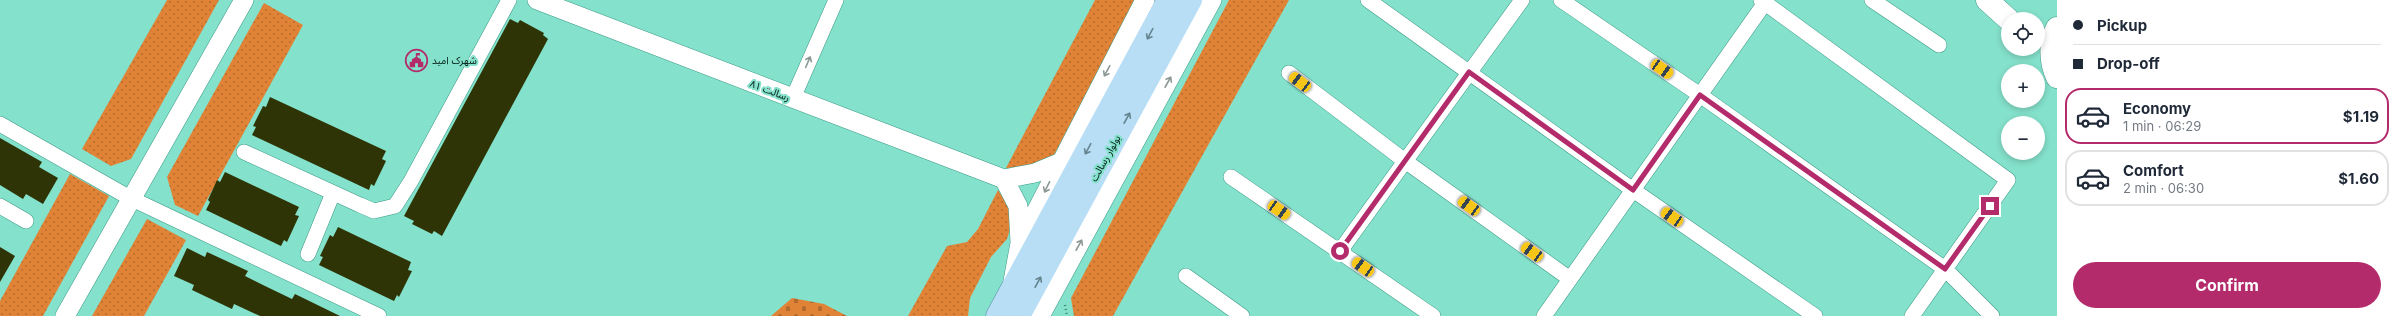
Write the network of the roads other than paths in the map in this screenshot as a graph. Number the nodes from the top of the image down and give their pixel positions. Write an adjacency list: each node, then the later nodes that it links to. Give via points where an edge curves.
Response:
1 (244, 0): 33 (street)
2 (509, 0): 32 (street, via 395,206 374,210)
3 (537, 0): 15 (street, رسالت ۸۱)
4 (836, 0): 24 (street, one-way to 4)
5 (1146, 0): 28 (street, one-way to 28)
6 (1168, 0): 42 (main road, بولوار رسالت, one-way to 42)
7 (1191, 0): 47 (main road, بولوار رسالت, one-way to 7)
8 (1212, 0): 43 (street, one-way to 8)
9 (1368, 0): 20 (street)
10 (1522, 0): 20 (street)
11 (1561, 0): 23 (street)
12 (1872, 0): 18 (street)
13 (1987, 0): 16 (main road)
14 (1764, 1): 23 (street); 39 (street, via 2008,180)
15 (559, 3): 24 (street, رسالت ۸۱)
16 (2001, 13)
17 (2057, 28): 22 (main road, via 2051,45)
18 (1939, 45)
19 (2042, 56): 22 (main road)
20 (1469, 72): 27 (street); 31 (street)
21 (1289, 73): 27 (street)
22 (2055, 73)
23 (1700, 95): 31 (street); 39 (street)
24 (793, 98): 30 (street, رسالت ۸۱)
25 (0, 124): 33 (street)
26 (244, 152): 32 (street)
27 (1405, 161): 37 (street); 41 (street)
28 (1060, 162): 30 (street, via 1035,173); 36 (street, one-way to 36)
29 (1231, 177): 37 (street)
30 (1004, 179): 36 (street, via 1018,206)
31 (1633, 190): 41 (street); 53 (street)
32 (333, 193): 38 (street)
33 (130, 198): 44 (street); 45 (street)
34 (0, 206): 35 (street)
35 (26, 221)
36 (1020, 243): 42 (street)
37 (1340, 251): 51 (street)
38 (308, 254)
39 (1945, 269): 54 (street); 55 (street)
40 (1186, 276): 50 (street)
41 (1570, 279): 52 (street)
42 (1011, 290): 46 (main road, بولوار رسالت)
43 (1052, 294): 48 (street); 49 (street)
44 (65, 316)
45 (379, 316)
46 (997, 316)
47 (1019, 316)
48 (1040, 316)
49 (1055, 316)
50 (1242, 316)
51 (1433, 316)
52 (1544, 316)
53 (1815, 316)
54 (1912, 316)
55 (1992, 316)

